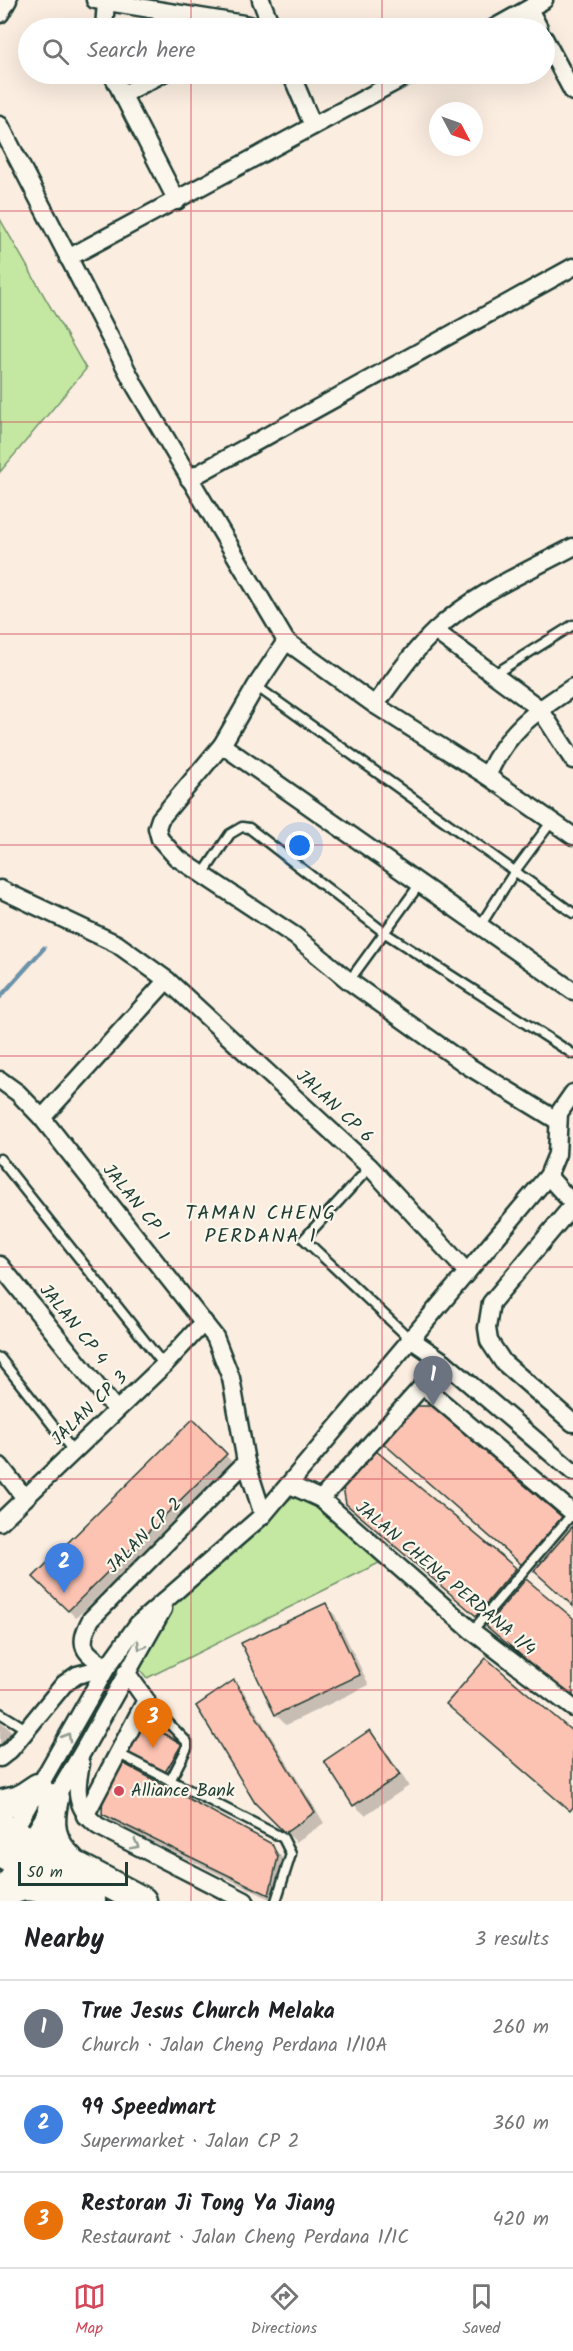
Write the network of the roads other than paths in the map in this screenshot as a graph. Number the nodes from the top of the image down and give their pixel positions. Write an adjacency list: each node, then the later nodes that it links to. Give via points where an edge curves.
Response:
1 (8, 0): 6 (street)
2 (261, 0): 9 (street)
3 (544, 0): 5 (street)
4 (100, 1): 7 (street); 8 (street)
5 (529, 9): 10 (street); 11 (street)
6 (0, 14)
7 (103, 18)
8 (196, 18)
9 (267, 18)
10 (512, 18)
11 (534, 18)
12 (555, 58): 17 (street)
13 (117, 84): 18 (street)
14 (143, 84): 18 (street)
15 (295, 84): 20 (street)
16 (391, 84): 20 (street)
17 (573, 92)
18 (122, 95): 21 (street)
19 (0, 125): 22 (street)
20 (313, 126): 21 (street)
21 (177, 201): 22 (street)
22 (68, 258): 24 (street)
23 (573, 267): 24 (street)
24 (189, 479): 28 (street)
25 (573, 547): 27 (street, via 489,592)
26 (573, 625): 29 (lane)
27 (435, 631): 29 (street); 32 (street)
28 (286, 641): 30 (street); 32 (street)
29 (493, 675): 33 (street)
30 (256, 686): 34 (street); 39 (lane)
31 (573, 687): 33 (street)
32 (375, 705): 36 (street)
33 (540, 709): 35 (street); 36 (street, via 507,739)
34 (222, 745): 40 (street, via 160,819 157,828 166,848); 41 (street)
35 (573, 760)
36 (487, 776): 37 (street)
37 (552, 821): 38 (street); 39 (lane)
38 (571, 831)
39 (515, 871): 43 (lane); 44 (lane)
40 (202, 874): 45 (lane, via 230,834 242,826 249,828); 47 (street, via 295,936)
41 (419, 885): 44 (street); 45 (lane)
42 (0, 889): 46 (street, JALAN CP 6, via 117,944)
43 (573, 913)
44 (480, 926): 48 (street)
45 (385, 933): 47 (lane); 49 (lane)
46 (168, 980): 52 (street); 55 (street, JALAN CP 6)
47 (349, 981): 53 (street, via 468,1066)
48 (573, 991)
49 (573, 1054)
50 (0, 1080): 52 (street, JALAN CP 1)
51 (573, 1094): 53 (street, via 562,1106)
52 (42, 1118): 60 (street, JALAN CP 1)
53 (558, 1121): 56 (street, via 560,1141)
54 (0, 1159): 64 (lane)
55 (370, 1167): 59 (street, JALAN CP 6); 61 (lane, via 304,1239)
56 (548, 1176): 57 (street); 59 (street)
57 (573, 1204): 67 (street, via 491,1303 487,1328 489,1341 503,1362)
58 (0, 1265): 66 (street, JALAN CP 4)
59 (466, 1271): 61 (street)
60 (204, 1322): 64 (street, JALAN CP 3); 69 (street, JALAN CP 1, via 228,1368)
61 (412, 1340): 63 (street); 72 (street)
62 (0, 1358): 68 (lane)
63 (444, 1362): 65 (street); 71 (street)
64 (164, 1365): 66 (street, JALAN CP 3)
65 (423, 1386): 74 (street); 75 (street)
66 (116, 1410): 68 (street, JALAN CP 3)
67 (573, 1424)
68 (74, 1451): 73 (street, JALAN CP 3)
69 (246, 1462): 76 (street, JALAN CP 1); 80 (street, JALAN CP 2, via 91,1619 83,1639 84,1648)
70 (0, 1466): 73 (street)
71 (573, 1472)
72 (290, 1485): 74 (street, JALAN CHENG PERDANA 1/4); 76 (street)
73 (25, 1498): 77 (street, JALAN CP 3)
74 (321, 1499): 79 (street, JALAN CHENG PERDANA 1/4)
75 (573, 1513): 79 (lane)
76 (262, 1515): 78 (street)
77 (0, 1522)
78 (171, 1595): 80 (street, via 138,1624); 81 (street, one-way to 81)
79 (472, 1631): 83 (street, JALAN CHENG PERDANA 1/4)
80 (107, 1667): 85 (street, via 77,1675 64,1684); 90 (street, one-way to 80)
81 (126, 1672): 82 (street); 86 (street)
82 (146, 1700): 87 (street); 89 (lane, via 187,1742)
83 (573, 1708)
84 (0, 1713): 85 (lane)
85 (26, 1728): 88 (street)
86 (83, 1752): 90 (street); 92 (street, via 76,1784 77,1802)
87 (117, 1753): 89 (lane); 92 (street)
88 (0, 1758)
89 (170, 1782): 101 (lane, via 283,1838 291,1854)
90 (46, 1793): 91 (highway); 93 (street); 94 (highway, via 50,1829 59,1850)
91 (0, 1805)
92 (85, 1816): 100 (street, one-way to 100)
93 (8, 1846): 94 (highway); 95 (street); 98 (highway)
94 (75, 1866): 99 (highway)
95 (0, 1891)
96 (0, 1898): 97 (highway, via 15,1887 28,1884)
97 (74, 1901)
98 (91, 1901)
99 (142, 1901)
100 (245, 1901)
101 (276, 1901)

